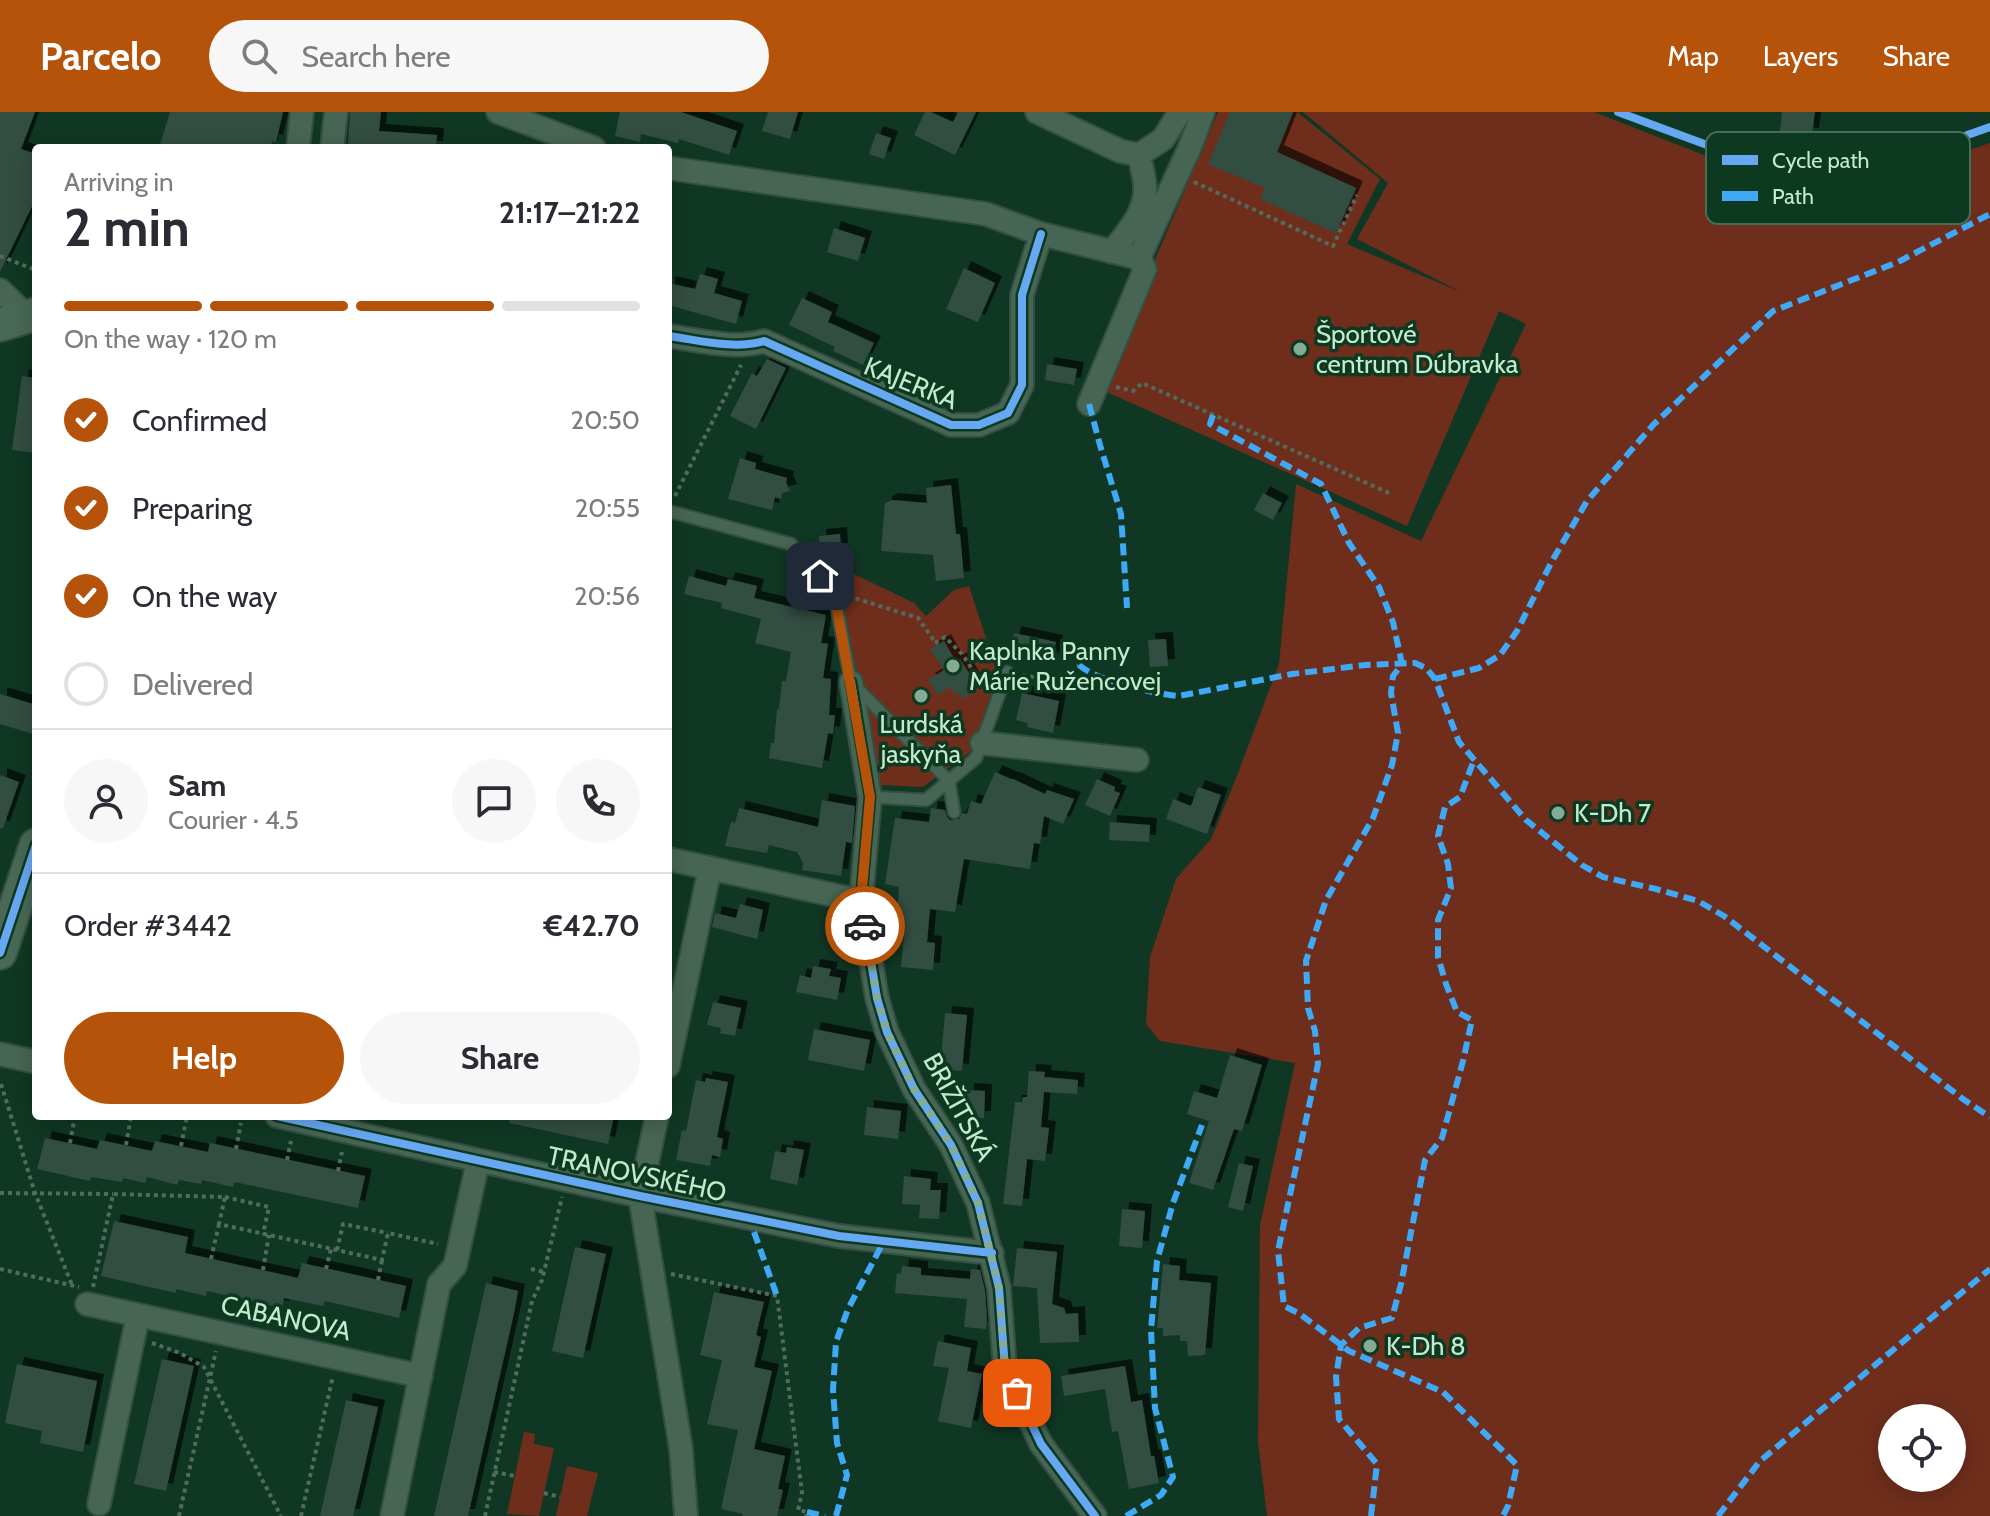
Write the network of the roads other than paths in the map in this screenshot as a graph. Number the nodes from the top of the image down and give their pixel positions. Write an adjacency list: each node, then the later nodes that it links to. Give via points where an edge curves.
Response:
1 (302, 112): 7 (street)
2 (336, 112): 8 (street)
3 (498, 112): 9 (street)
4 (1037, 112): 10 (street)
5 (1180, 112): 10 (street, via 1163,139)
6 (1203, 112): 14 (street)
7 (298, 144)
8 (332, 144)
9 (583, 144)
10 (1139, 155): 13 (street, via 1143,205)
11 (672, 169): 12 (street, via 986,214)
12 (1041, 234): 13 (street); 17 (street, KAJERKA, via 1022,295 1022,385 1008,413 979,425 951,425 764,341 752,345)
13 (1112, 252): 14 (street)
14 (1139, 258): 18 (street, via 1145,269)
15 (0, 290): 16 (street)
16 (21, 318)
17 (672, 337)
18 (1089, 404)
19 (672, 512): 21 (lane, BRIŽITSKÁ, via 791,544 834,592)
20 (1007, 672): 22 (lane)
21 (851, 682): 24 (lane); 25 (street, BRIŽITSKÁ)
22 (982, 743): 23 (street); 24 (lane, via 976,758)
23 (1137, 760)
24 (949, 781): 25 (lane, via 926,800); 26 (lane)
25 (870, 797): 30 (street, BRIŽITSKÁ)
26 (954, 812)
27 (32, 857): 31 (street)
28 (672, 860): 29 (street)
29 (710, 868): 30 (street); 32 (street)
30 (861, 901): 39 (street, BRIŽITSKÁ, via 887,1032 914,1089 953,1148 978,1203)
31 (0, 953)
32 (672, 1047)
33 (0, 1054): 34 (street)
34 (32, 1061)
35 (295, 1120): 37 (street, TRANOVSKÉHO)
36 (656, 1120): 38 (street)
37 (478, 1161): 38 (street, TRANOVSKÉHO); 42 (street, via 455,1266 439,1284)
38 (640, 1196): 39 (street, TRANOVSKÉHO, via 839,1236); 45 (street, TRANOVSKÉHO, via 681,1449)
39 (992, 1253): 46 (street, BRIŽITSKÁ, via 1005,1368 1041,1444)
40 (87, 1304): 41 (street, CABANOVA)
41 (138, 1315): 42 (street, CABANOVA); 43 (street)
42 (421, 1376): 44 (street)
43 (99, 1504)
44 (392, 1516)
45 (686, 1516)
46 (1095, 1516)

